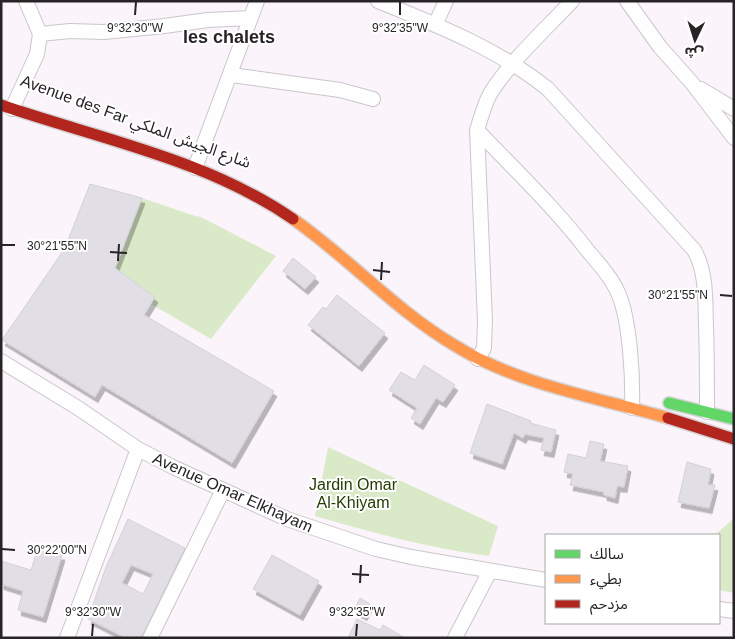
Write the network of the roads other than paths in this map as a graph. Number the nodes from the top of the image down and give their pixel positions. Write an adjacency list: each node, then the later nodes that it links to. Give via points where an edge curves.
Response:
1 (26, 1): 9 (street)
2 (257, 1): 7 (street)
3 (378, 1): 8 (street)
4 (446, 1): 8 (street)
5 (572, 1): 10 (street)
6 (627, 1): 12 (street, via 660,47)
7 (251, 18): 9 (street, via 104,32); 11 (street)
8 (435, 26): 10 (street)
9 (40, 34): 14 (street, via 37,54 18,95)
10 (512, 64): 17 (street, via 490,95); 26 (street, via 548,90 694,250 699,259 705,302)
11 (231, 75): 13 (street, via 340,90); 19 (street)
12 (692, 83): 15 (street); 18 (street)
13 (373, 99)
14 (7, 107): 19 (main road, Avenue des Far شارع الجيش الملكي)
15 (734, 109)
16 (99, 124): 19 (main road, Avenue des Far شارع الجيش الملكي)
17 (477, 130): 22 (street); 24 (street, via 573,232 607,274 619,295 625,318)
18 (734, 138)
19 (197, 163): 20 (main road, Avenue des Far شارع الجيش الملكي); 22 (main road, Avenue des Far شارع الجيش الملكي, via 297,222 338,252 413,316 458,347)
20 (231, 171)
21 (471, 341): 22 (main road, Avenue des Far شارع الجيش الملكي)
22 (485, 353): 24 (main road, Avenue des Far شارع الجيش الملكي, via 524,379 569,392)
23 (1, 361): 29 (street, Avenue Omar Elkhayam)
24 (632, 398): 28 (main road, Avenue des Far شارع الجيش الملكي, via 684,422)
25 (660, 401): 26 (main road)
26 (707, 412): 27 (main road)
27 (734, 419)
28 (734, 439)
29 (138, 449): 30 (street, Avenue Omar Elkhayam); 35 (street)
30 (223, 490): 31 (street, Avenue Omar Elkhayam, via 294,522 376,549); 36 (street)
31 (490, 571): 32 (street, Avenue Omar Elkhayam); 37 (street)
32 (545, 580)
33 (720, 609): 34 (street)
34 (734, 611)
35 (67, 638)
36 (150, 638)
37 (455, 638)

